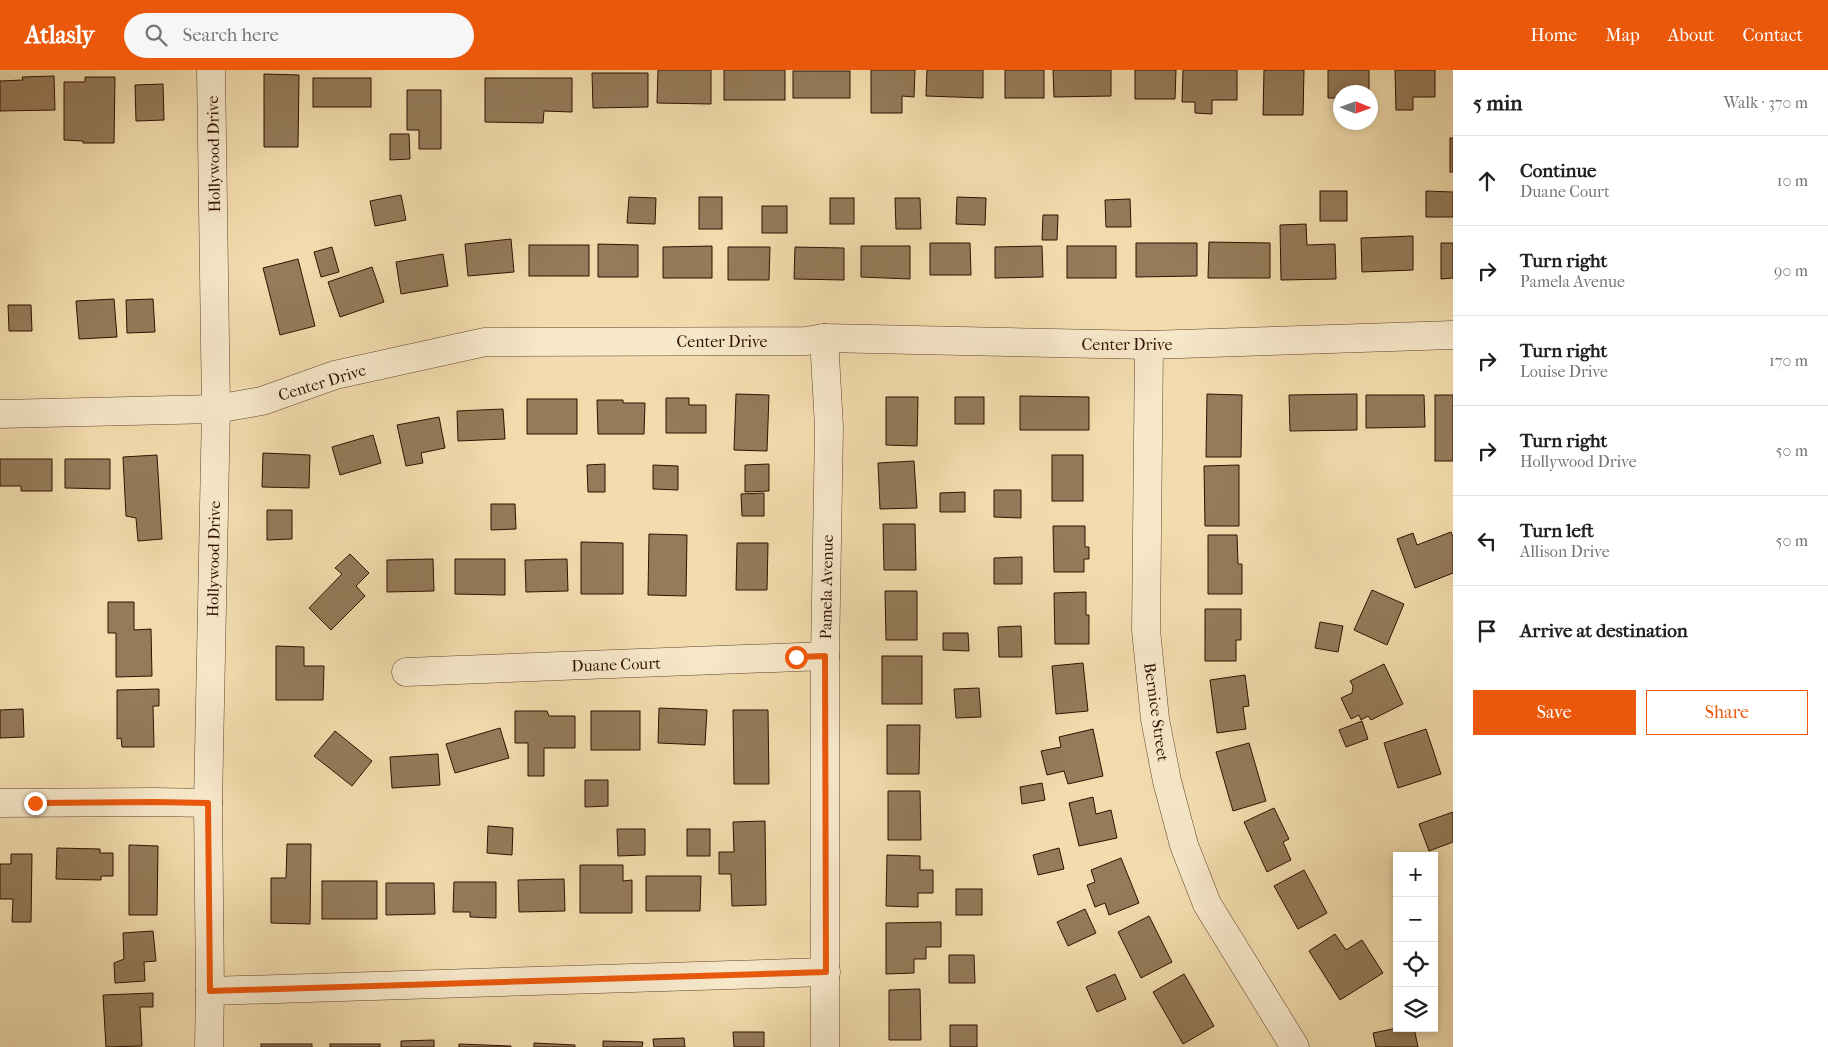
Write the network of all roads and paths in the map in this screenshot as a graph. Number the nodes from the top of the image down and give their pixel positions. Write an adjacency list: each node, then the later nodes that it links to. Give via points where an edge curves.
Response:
1 (211, 70): 5 (street, Hollywood Drive)
2 (1453, 335): 4 (street, Center Drive)
3 (824, 338): 4 (street, Center Drive); 5 (street, Center Drive, via 806,341 485,342 335,375 262,401); 7 (street, Pamela Avenue, via 829,427)
4 (1149, 345): 15 (street, Bernice Street, via 1146,630 1155,719 1167,781 1184,845 1207,904)
5 (216, 409): 6 (street, Center Drive); 10 (street, Hollywood Drive)
6 (0, 414)
7 (825, 656): 8 (street, Duane Court); 11 (street, Pamela Avenue)
8 (406, 672)
9 (0, 803): 10 (street)
10 (208, 803): 12 (street, Hollywood Drive)
11 (826, 972): 12 (street); 14 (street, Pamela Avenue)
12 (210, 991): 13 (street, Hollywood Drive)
13 (209, 1047)
14 (824, 1047)
15 (1295, 1047)

